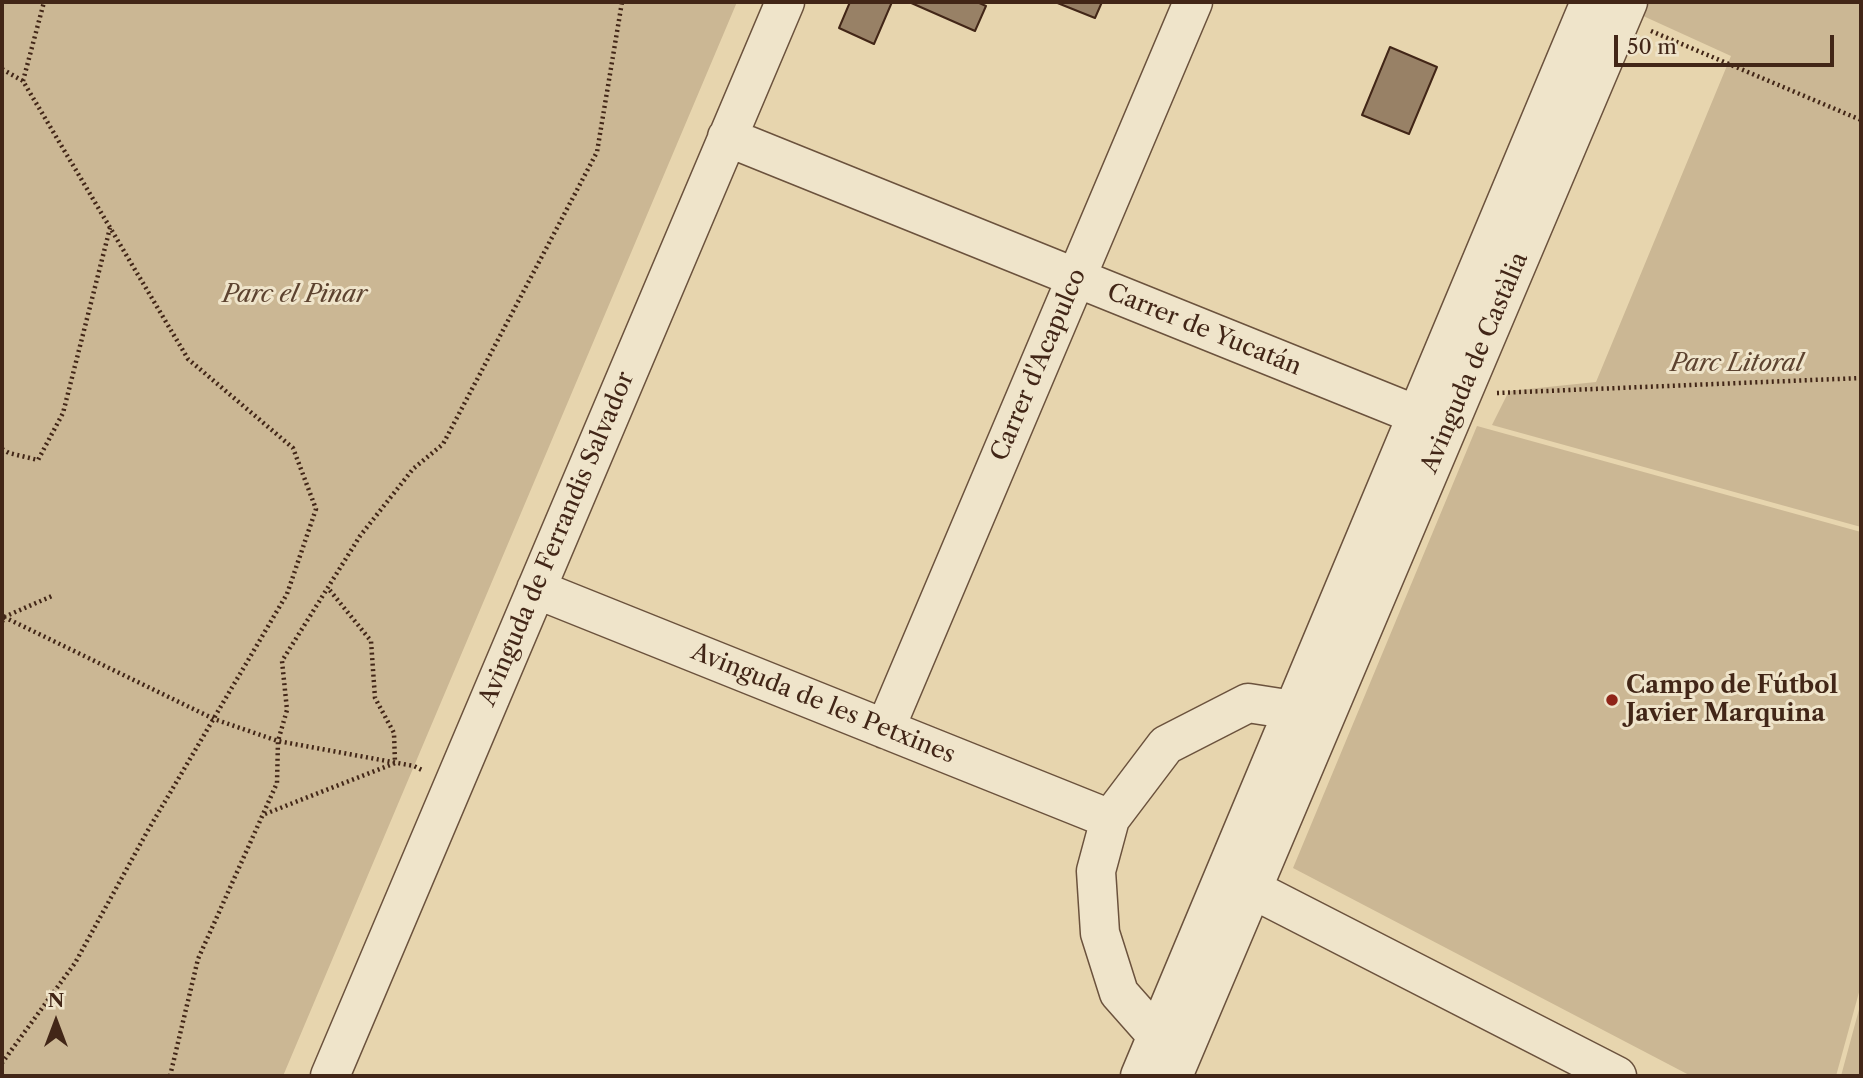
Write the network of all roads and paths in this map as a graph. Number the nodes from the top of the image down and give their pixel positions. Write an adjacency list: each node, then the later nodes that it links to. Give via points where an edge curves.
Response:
1 (44, 2): 7 (path)
2 (622, 2): 15 (path, via 597,152 443,444 413,469 360,536)
3 (785, 2): 9 (street, Avinguda de Ferrandis Salvador)
4 (1193, 2): 11 (street, Carrer d'Acapulco)
5 (1613, 7): 8 (path); 13 (street, Avinguda de Castàlia)
6 (2, 69): 7 (path)
7 (23, 81): 10 (path)
8 (1861, 120)
9 (727, 137): 11 (street, Carrer de Yucatán); 16 (street, Avinguda de Ferrandis Salvador)
10 (110, 227): 14 (path, via 63,413 38,460); 20 (path, via 188,359 293,448 316,509 287,594)
11 (1076, 278): 13 (street, Carrer de Yucatán); 21 (street, Carrer d'Acapulco)
12 (1861, 378): 13 (path)
13 (1442, 413): 19 (street, Avinguda de Castàlia)
14 (2, 449)
15 (328, 588): 22 (path, via 282,661 287,710); 23 (path, via 371,641 374,698 394,733)
16 (536, 589): 21 (street, Avinguda de les Petxines); 24 (street, Avinguda de Ferrandis Salvador)
17 (52, 596): 18 (path)
18 (3, 620): 20 (path)
19 (1308, 717): 26 (street, via 1248,703 1166,745); 27 (street); 28 (street)
20 (214, 719): 22 (path); 29 (path, via 75,963)
21 (885, 729): 26 (street, Avinguda de les Petxines)
22 (278, 741): 23 (path); 25 (path, via 277,783)
23 (395, 763): 24 (path, via 414,766); 25 (path)
24 (453, 785): 31 (street, Avinguda de Ferrandis Salvador)
25 (264, 814): 30 (path, via 198,959)
26 (1110, 819): 28 (street, via 1096,871 1100,933 1119,993)
27 (1252, 888): 28 (street); 33 (street)
28 (1171, 1054): 32 (street)
29 (2, 1063)
30 (170, 1076)
31 (330, 1076)
32 (1140, 1076)
33 (1617, 1076)

